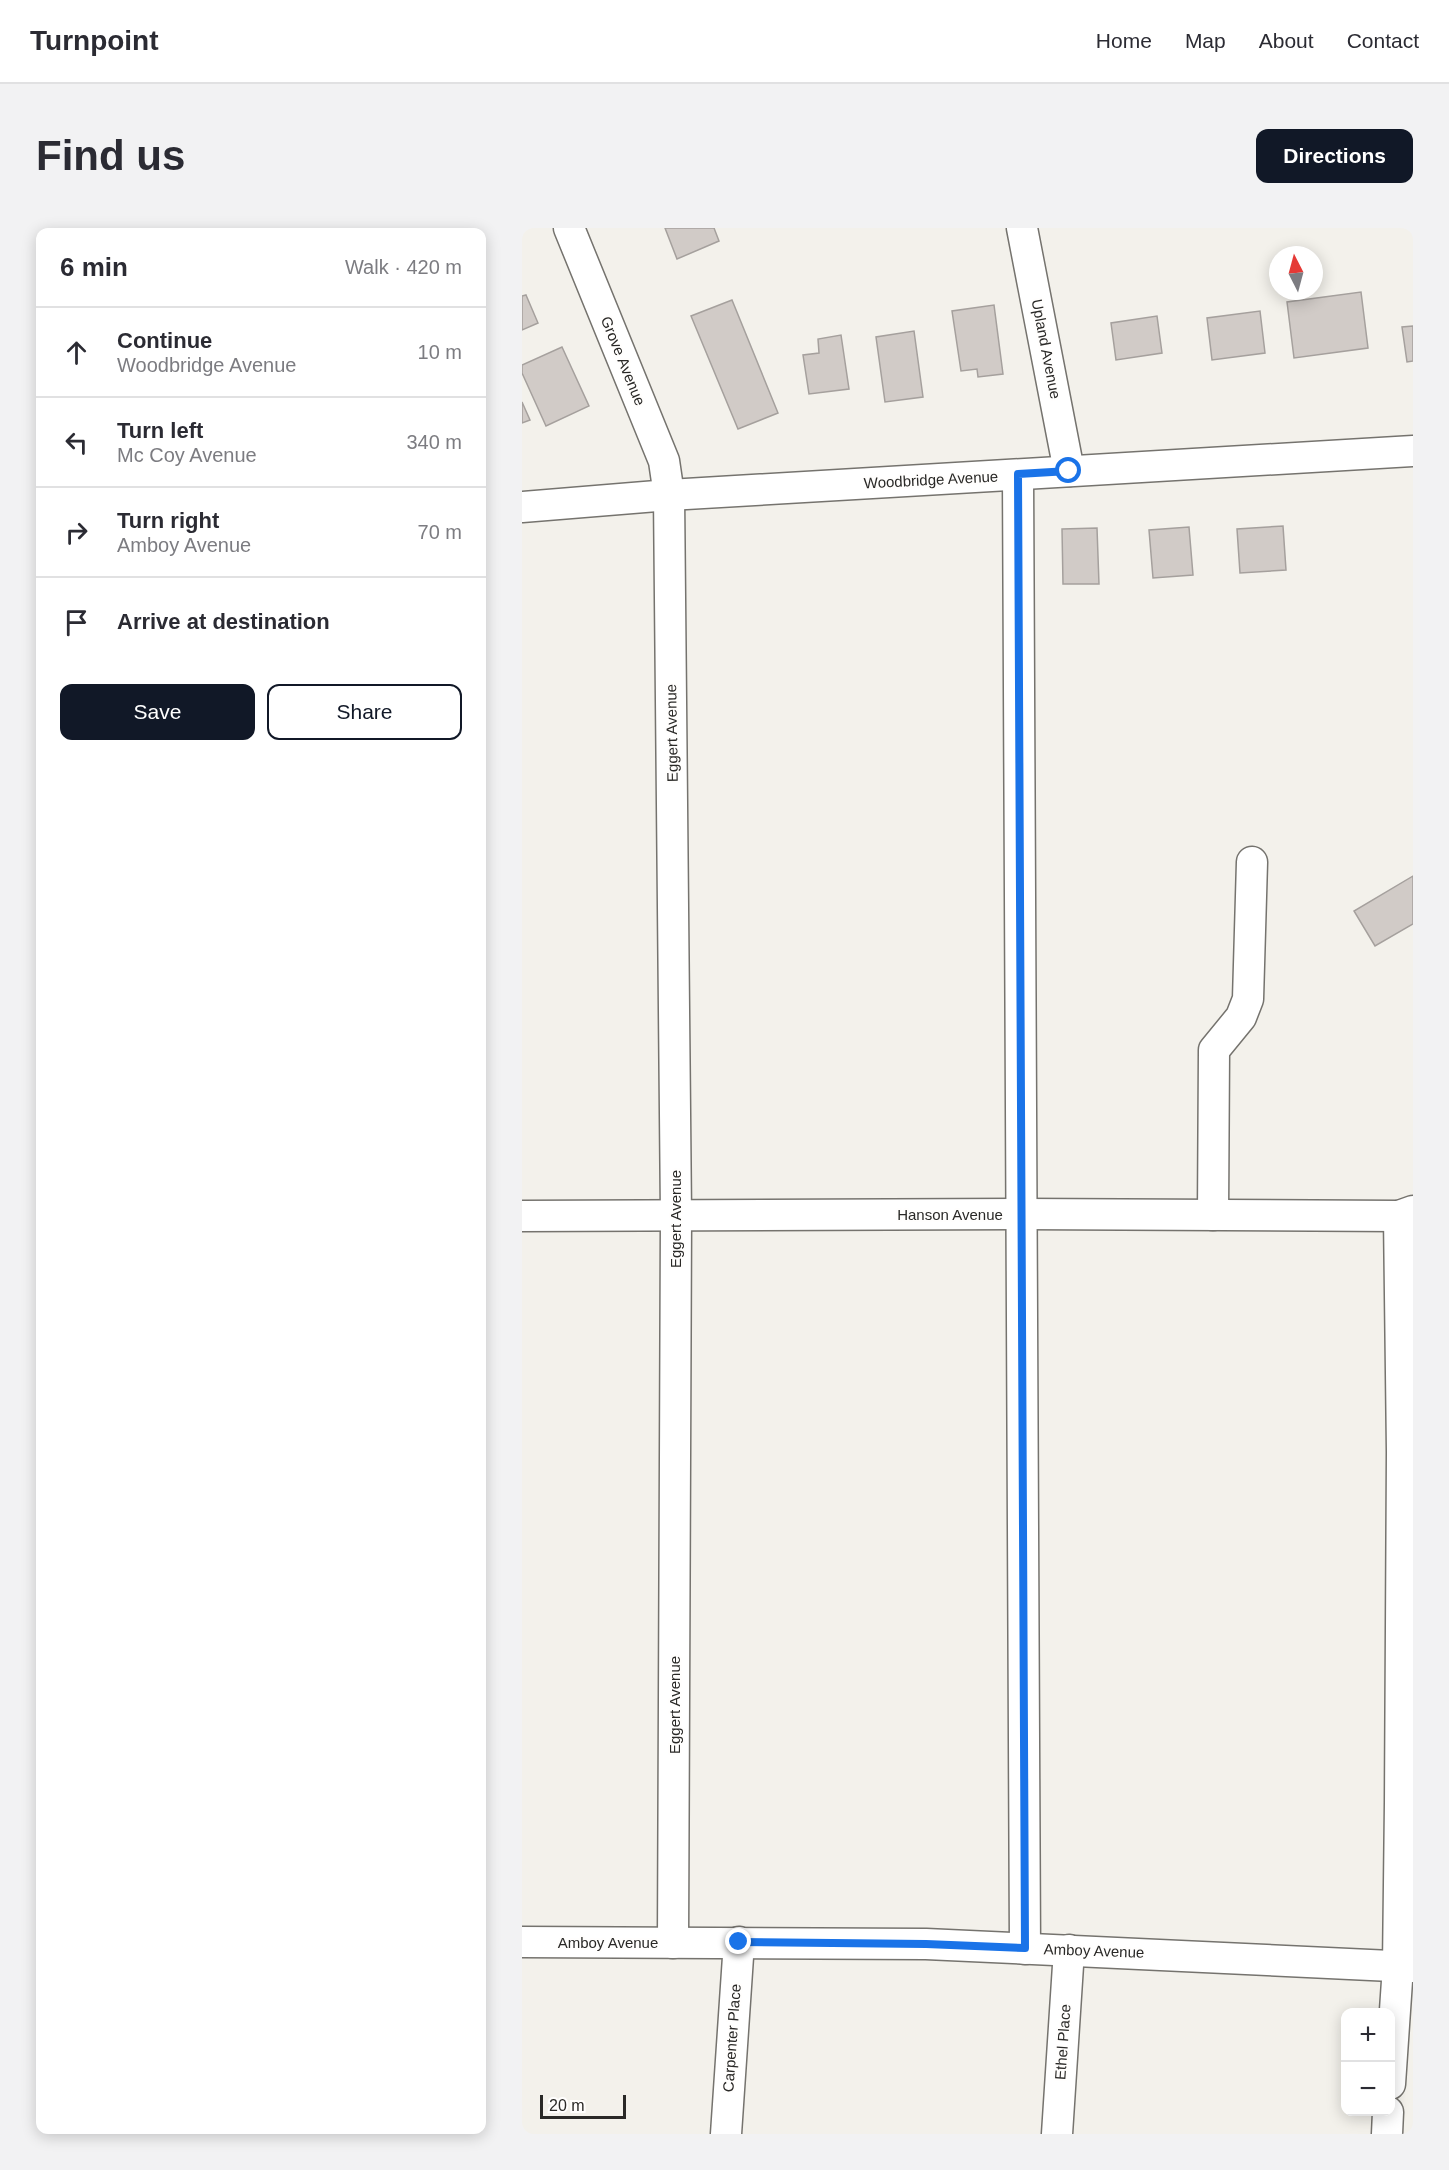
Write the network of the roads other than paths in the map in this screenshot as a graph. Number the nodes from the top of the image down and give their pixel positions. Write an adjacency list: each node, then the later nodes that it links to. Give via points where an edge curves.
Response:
1 (568, 228): 6 (street, Grove Avenue, via 664,461)
2 (1022, 228): 4 (street, Upland Avenue)
3 (1413, 451): 4 (street, Woodbridge Avenue)
4 (1069, 471): 5 (street, Woodbridge Avenue)
5 (1018, 474): 6 (street, Woodbridge Avenue); 9 (street)
6 (669, 495): 7 (street, Woodbridge Avenue); 13 (street, Eggert Avenue)
7 (522, 507)
8 (1252, 862): 11 (street, via 1248,999 1241,1017 1214,1050)
9 (1022, 1214): 11 (street, Hanson Avenue); 13 (street, Hanson Avenue); 19 (street)
10 (1406, 1214): 11 (street, Hanson Avenue); 14 (street)
11 (1213, 1215)
12 (522, 1216): 13 (street, Hanson Avenue)
13 (676, 1216): 18 (street, Eggert Avenue)
14 (1407, 1452): 15 (street)
15 (1407, 1803): 21 (street)
16 (522, 1942): 18 (street, Amboy Avenue)
17 (739, 1942): 18 (street, Amboy Avenue); 19 (street, Amboy Avenue); 24 (street, Carpenter Place)
18 (673, 1943)
19 (1025, 1948): 20 (street, Amboy Avenue)
20 (1070, 1950): 21 (street, Amboy Avenue); 25 (street, Ethel Place)
21 (1406, 1967): 22 (street)
22 (1393, 2062)
23 (1388, 2116): 26 (street)
24 (726, 2134)
25 (1057, 2134)
26 (1387, 2134)

